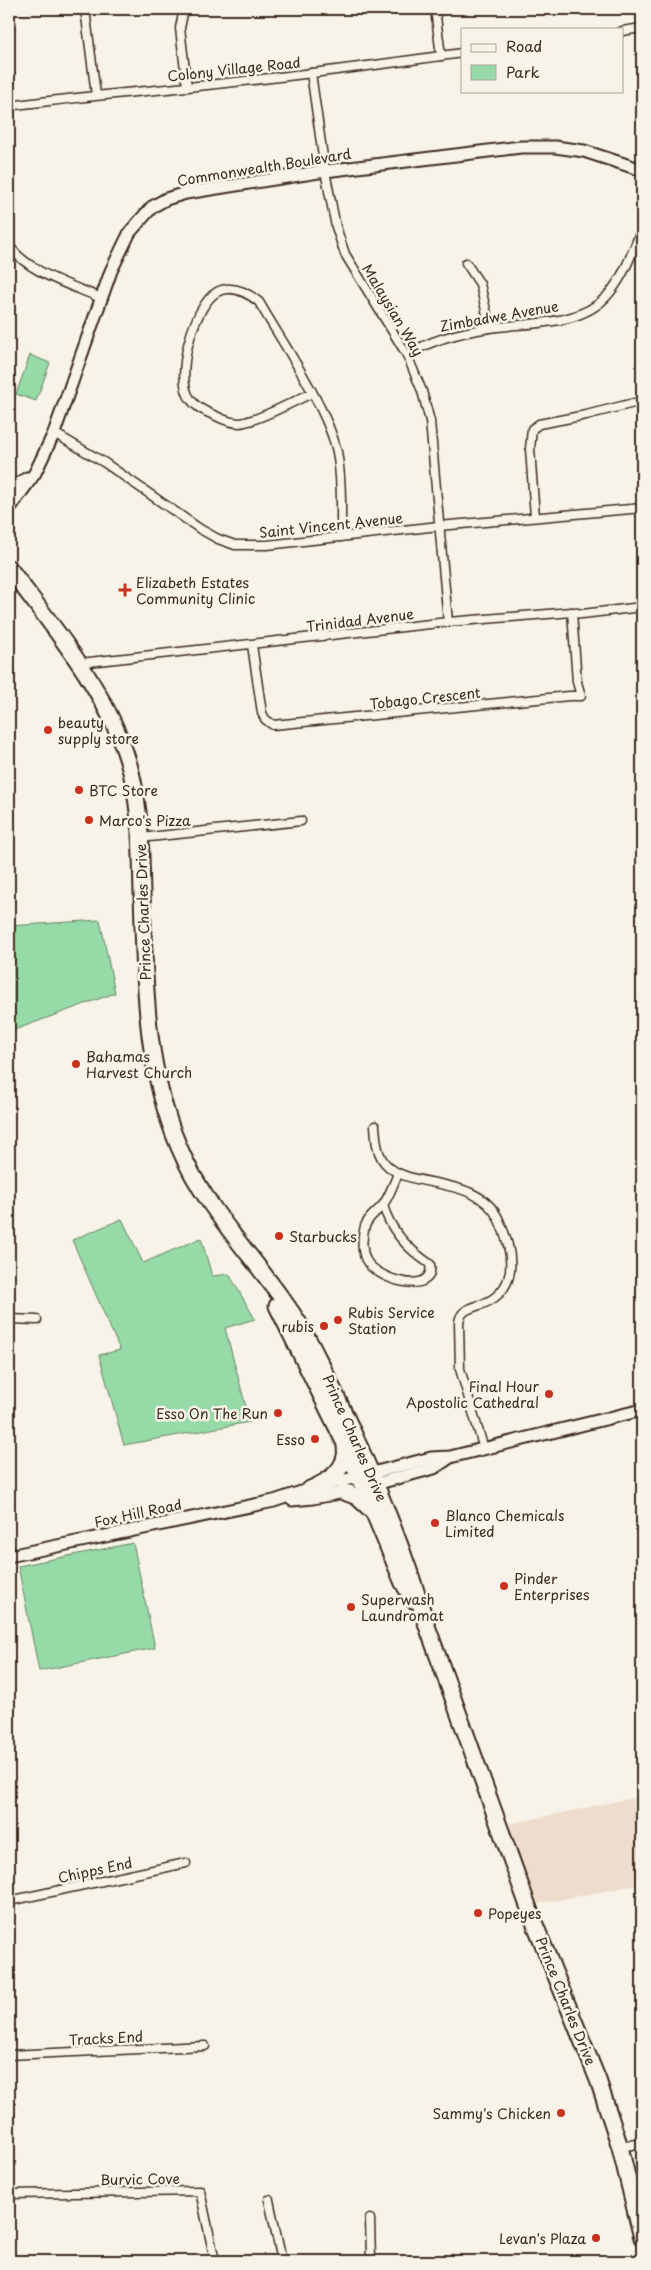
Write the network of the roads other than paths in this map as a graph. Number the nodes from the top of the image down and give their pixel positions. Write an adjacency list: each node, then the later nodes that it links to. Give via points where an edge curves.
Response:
1 (86, 9): 10 (street)
2 (184, 9): 9 (street, via 180,28)
3 (435, 9): 7 (street)
4 (642, 28): 5 (street)
5 (624, 31)
6 (461, 53): 7 (street, Colony Village Road)
7 (441, 56): 8 (street, Colony Village Road)
8 (311, 73): 9 (street, Colony Village Road); 13 (street, Malaysian Way)
9 (187, 87): 10 (street, Colony Village Road)
10 (96, 95): 11 (street, Colony Village Road)
11 (9, 106)
12 (642, 170): 13 (street, Commonwealth Boulevard, via 584,151 555,147 487,150)
13 (325, 171): 17 (street, Commonwealth Boulevard, via 166,199 152,207 130,232); 19 (street, Malaysian Way, via 345,254)
14 (642, 229): 18 (street, Zimbadwe Avenue, via 620,278 605,298 594,306 561,319)
15 (9, 246): 17 (street, via 34,267)
16 (466, 263): 18 (street, via 480,284)
17 (101, 298): 22 (street, Commonwealth Boulevard)
18 (490, 328): 19 (street, Zimbadwe Avenue, via 439,339)
19 (407, 354): 28 (street, Malaysian Way, via 430,421)
20 (312, 393): 20 (street, via 259,302 247,292 230,290 218,292 208,300 183,368 185,387 191,400 226,421 244,423); 29 (street, via 336,452 341,482)
21 (642, 401): 27 (street, via 539,424 532,429)
22 (54, 434): 23 (street, Commonwealth Boulevard); 29 (street, Saint Vincent Avenue, via 105,463 218,539 235,545 266,545)
23 (35, 473): 24 (street, Commonwealth Boulevard); 26 (street, Commonwealth Boulevard)
24 (9, 491)
25 (642, 508): 27 (street, Saint Vincent Avenue)
26 (9, 509)
27 (534, 518): 28 (street, Saint Vincent Avenue)
28 (439, 526): 29 (street, Saint Vincent Avenue); 33 (street, Malaysian Way)
29 (341, 537)
30 (9, 568): 35 (highway, Prince Charles Drive)
31 (642, 607): 32 (street, Trinidad Avenue, via 582,614)
32 (572, 612): 33 (street, Trinidad Avenue); 34 (street, Tobago Crescent, via 581,696 273,725 262,713)
33 (448, 622): 34 (street, Trinidad Avenue)
34 (252, 645): 35 (street, Trinidad Avenue)
35 (80, 663): 37 (highway, Prince Charles Drive, via 109,717 130,770)
36 (301, 822): 37 (street)
37 (140, 838): 41 (highway, Prince Charles Drive, via 148,1037 162,1098 189,1168 210,1203)
38 (374, 1126): 39 (street, via 382,1159)
39 (398, 1174): 40 (street); 46 (street, via 470,1192 486,1202 498,1216 505,1233 512,1264 506,1283 487,1302 466,1310 459,1322 460,1369)
40 (382, 1206): 40 (street, via 391,1228 430,1264 432,1271 423,1280 399,1283 374,1270 366,1260 362,1244 366,1226 370,1216)
41 (255, 1264): 45 (highway, Prince Charles Drive); 47 (highway, Prince Charles Drive, via 298,1322 318,1356)
42 (9, 1319): 43 (street)
43 (38, 1320)
44 (642, 1410): 46 (street, Fox Hill Road)
45 (345, 1444): 47 (highway, Prince Charles Drive); 48 (highway, via 345,1457 339,1470 324,1483)
46 (484, 1449): 47 (street, Fox Hill Road, via 450,1457 434,1468)
47 (368, 1481): 48 (street, Fox Hill Road); 49 (street, Fox Hill Road); 51 (highway, Prince Charles Drive); 53 (highway, Prince Charles Drive, via 413,1578)
48 (310, 1489): 50 (street, Fox Hill Road)
49 (344, 1492): 50 (street, Fox Hill Road); 51 (highway, via 357,1497)
50 (274, 1501): 52 (street, Fox Hill Road)
51 (376, 1517): 53 (highway, Prince Charles Drive, via 403,1583)
52 (9, 1556)
53 (427, 1626): 59 (highway, Prince Charles Drive, via 532,1917 598,2080)
54 (186, 1863): 55 (street, Chipps End)
55 (9, 1901)
56 (205, 2046): 57 (street, Tracks End)
57 (9, 2055)
58 (642, 2143): 59 (street)
59 (620, 2147): 63 (highway, Prince Charles Drive)
60 (9, 2194): 64 (street, Burvic Cove, via 200,2190)
61 (269, 2200): 65 (street)
62 (370, 2219): 66 (street)
63 (642, 2238)
64 (215, 2261)
65 (282, 2261)
66 (371, 2261)

